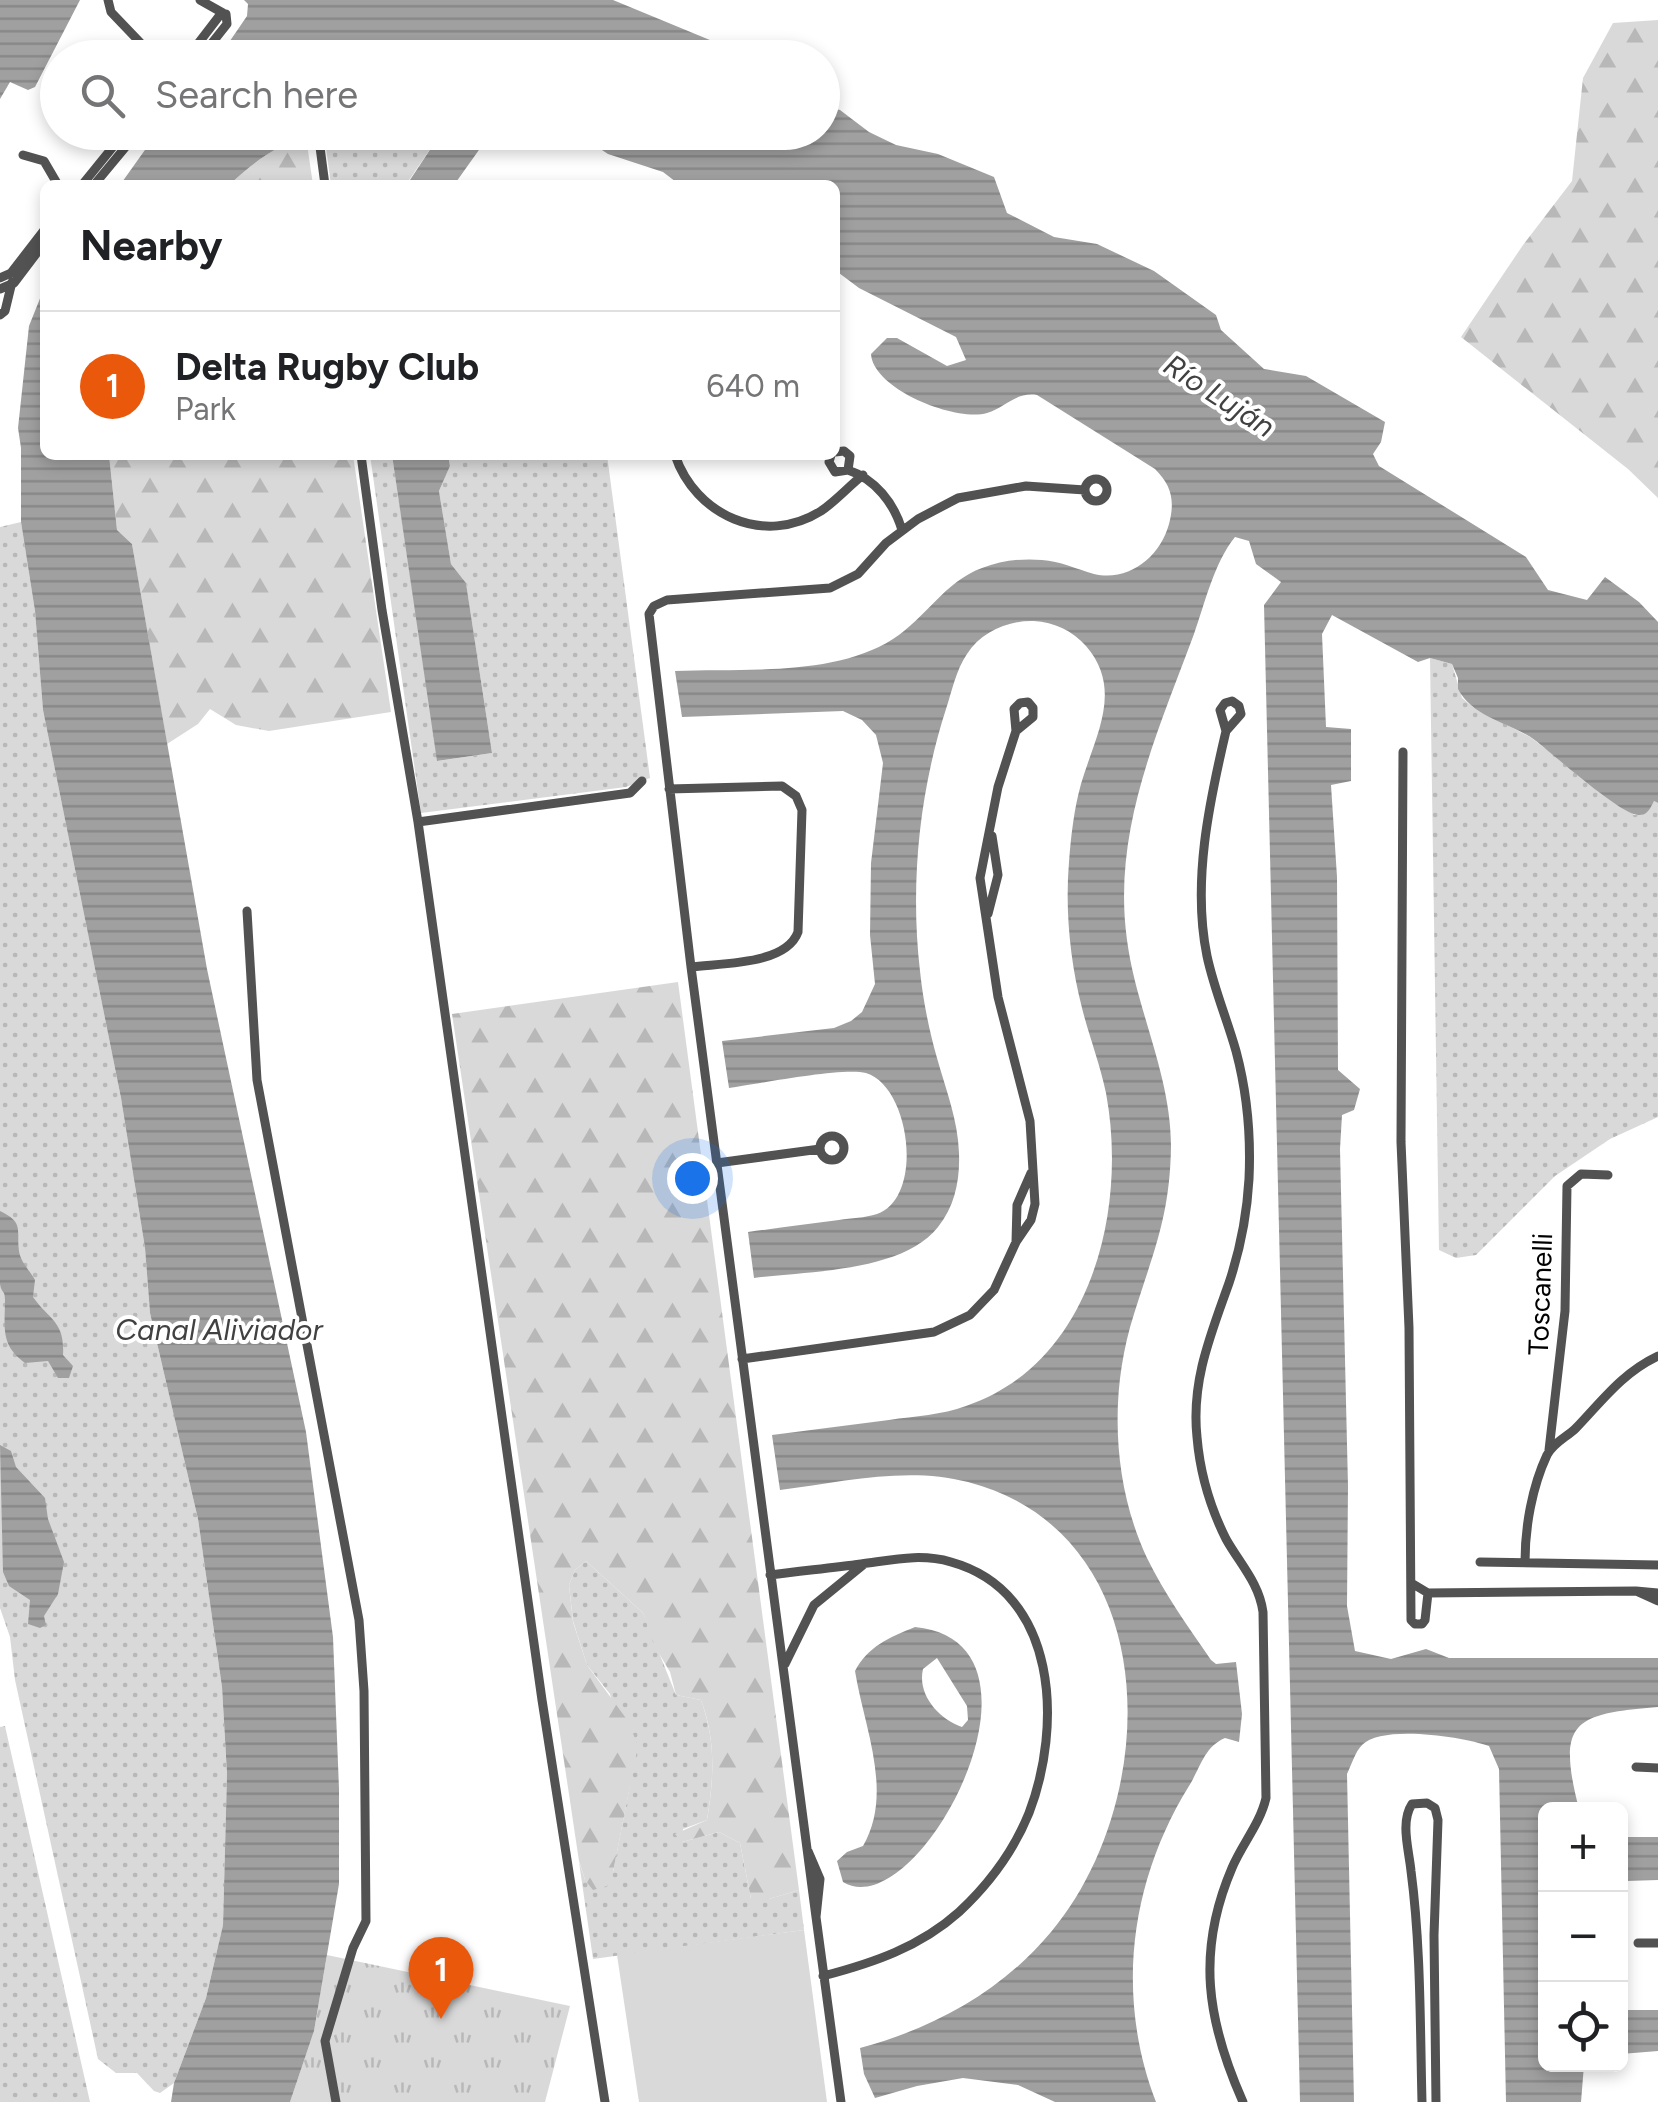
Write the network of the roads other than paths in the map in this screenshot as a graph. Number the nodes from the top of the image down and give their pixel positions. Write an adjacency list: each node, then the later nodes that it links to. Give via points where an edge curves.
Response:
1 (108, 0): 4 (street)
2 (200, 0): 3 (street)
3 (223, 14): 5 (street); 6 (street, via 228,24)
4 (137, 40)
5 (202, 40)
6 (215, 40)
7 (112, 150): 12 (street)
8 (115, 150): 13 (street)
9 (320, 150): 14 (street)
10 (24, 154): 11 (street, via 44,161)
11 (55, 180)
12 (86, 180)
13 (97, 180)
14 (324, 180)
15 (40, 236): 17 (street)
16 (40, 247): 17 (street)
17 (7, 279): 18 (street); 19 (street)
18 (0, 289)
19 (0, 315)
20 (840, 452): 24 (street, via 850,456)
21 (362, 460): 33 (street)
22 (677, 460): 25 (street, via 696,492 738,524 790,524 820,511)
23 (833, 460): 24 (street, via 832,469)
24 (848, 470): 25 (street)
25 (862, 475): 27 (street, via 896,512)
26 (1085, 490): 27 (street, via 1026,486 979,493)
27 (902, 530): 32 (street, via 858,574 830,588 683,598 654,606 648,626)
28 (1016, 731): 34 (street)
29 (1226, 731): 65 (street, via 1203,859 1202,917 1241,1073 1248,1180 1235,1261 1200,1368 1196,1417 1209,1498 1263,1612 1266,1798 1224,1890 1210,1955 1214,2024)
30 (1403, 752): 51 (street, via 1401,1142)
31 (642, 781): 33 (street, via 630,793)
32 (669, 789): 37 (street); 37 (street, via 782,786 802,810 794,942 776,955)
33 (418, 822): 63 (street)
34 (991, 834): 36 (street, via 998,875); 36 (street, via 980,878)
35 (247, 911): 62 (street, via 256,1080 360,1620 366,1921 325,2040)
36 (988, 914): 40 (street, via 998,997 1030,1120)
37 (691, 968): 39 (street)
38 (820, 1149): 39 (street)
39 (717, 1163): 44 (street)
40 (1032, 1171): 42 (street, via 1017,1205); 42 (street, via 1034,1212)
41 (1608, 1176): 45 (street, Toscanelli, via 1581,1174 1566,1186 1564,1312)
42 (1016, 1242): 44 (street, via 994,1290 946,1328)
43 (1658, 1356): 45 (street, via 1618,1382)
44 (742, 1359): 50 (street)
45 (1549, 1450): 47 (street, Toscanelli, via 1534,1492)
46 (1480, 1562): 47 (street)
47 (1525, 1562): 49 (street)
48 (865, 1563): 50 (street); 54 (street, via 814,1605); 59 (street, via 937,1559 1001,1588 1024,1616 1042,1658 1046,1748 1020,1832 961,1910 906,1948)
49 (1658, 1565)
50 (770, 1575): 54 (street)
51 (1412, 1583): 52 (street); 52 (street, via 1410,1620 1416,1624 1425,1620)
52 (1428, 1594): 53 (street, via 1636,1591)
53 (1658, 1597)
54 (784, 1666): 59 (street, via 807,1849 820,1879 816,1917)
55 (1636, 1768): 56 (street)
56 (1658, 1768)
57 (1638, 1942): 58 (street)
58 (1658, 1943)
59 (823, 1976): 64 (street)
60 (1420, 2004): 61 (street); 61 (street, via 1406,1812 1427,1803 1438,1820); 66 (street)
61 (1435, 2004): 67 (street)
62 (336, 2102)
63 (606, 2102)
64 (841, 2102)
65 (1243, 2102)
66 (1422, 2102)
67 (1436, 2102)

